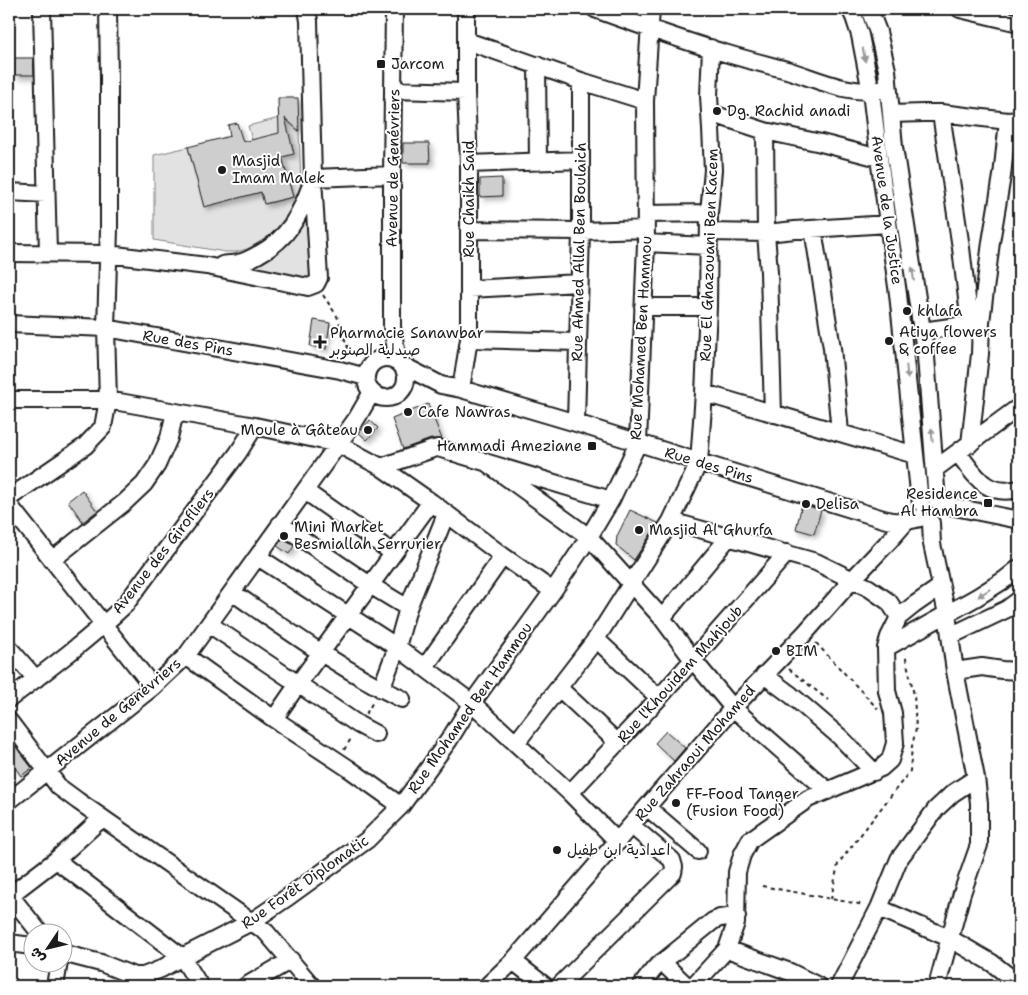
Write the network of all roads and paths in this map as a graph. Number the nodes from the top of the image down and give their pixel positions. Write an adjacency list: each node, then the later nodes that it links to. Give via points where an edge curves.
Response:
1 (42, 9): 34 (street)
2 (108, 9): 45 (street)
3 (307, 9): 32 (street)
4 (394, 9): 18 (street, Avenue de Genévriers)
5 (466, 9): 13 (street, Rue Chaikh Said)
6 (595, 9): 12 (street)
7 (651, 9): 12 (street, Rue Mohamed Ben Hammou)
8 (850, 9): 20 (street, Avenue de la Justice, one-way to 20, via 860,35)
9 (869, 9): 17 (street, Avenue de la Justice, via 878,32)
10 (960, 9): 11 (street)
11 (1019, 23)
12 (649, 28): 14 (street); 21 (street, Rue Mohamed Ben Hammou)
13 (467, 41): 15 (street); 19 (street, Rue Chaikh Said)
14 (710, 48): 20 (street, via 839,87); 22 (street, Rue El Ghazouani Ben Kacem)
15 (537, 66): 16 (street); 29 (street)
16 (581, 81): 21 (street); 28 (street, Rue Ahmed Allal Ben Boulaich)
17 (889, 89): 20 (street); 24 (street, Avenue de la Justice)
18 (394, 90): 19 (street); 31 (street, Avenue de Genévriers)
19 (466, 92): 30 (street, Rue Chaikh Said)
20 (871, 92): 27 (street, Avenue de la Justice)
21 (645, 101): 37 (street, Rue Mohamed Ben Hammou)
22 (710, 113): 26 (street); 35 (street, Rue El Ghazouani Ben Kacem)
23 (941, 113): 24 (street); 25 (street); 52 (street)
24 (891, 114): 55 (street, Avenue de la Justice, one-way to 24)
25 (1014, 121): 52 (street)
26 (764, 131): 27 (street); 41 (street)
27 (879, 158): 36 (street, Avenue de la Justice)
28 (581, 160): 29 (street); 40 (street, Rue Ahmed Allal Ben Boulaich)
29 (538, 162): 30 (street)
30 (469, 164): 39 (street, Rue Chaikh Said)
31 (392, 175): 32 (street); 58 (street, Avenue de Genévriers)
32 (313, 178): 46 (street, via 298,216 277,242 239,263); 47 (street)
33 (9, 192): 34 (street)
34 (46, 194): 43 (street)
35 (710, 213): 37 (street); 42 (street, Rue El Ghazouani Ben Kacem)
36 (888, 224): 38 (street); 76 (street, Avenue de la Justice, one-way to 76)
37 (646, 229): 40 (street); 42 (street); 50 (street, Rue Mohamed Ben Hammou)
38 (813, 229): 41 (street); 72 (street, via 832,348)
39 (469, 230): 40 (street); 49 (street, Rue Chaikh Said)
40 (581, 231): 48 (street, Rue Ahmed Allal Ben Boulaich)
41 (766, 233): 42 (street); 69 (street)
42 (709, 239): 51 (street, Rue El Ghazouani Ben Kacem)
43 (48, 252): 44 (street); 45 (street)
44 (9, 253)
45 (107, 254): 46 (street); 54 (street)
46 (206, 266): 47 (street, via 308,287)
47 (317, 281): 59 (path, via 337,316 348,348)
48 (579, 283): 49 (street); 57 (street, Rue Ahmed Allal Ben Boulaich)
49 (469, 290): 56 (street, Rue Chaikh Said)
50 (643, 307): 51 (street); 73 (street, Rue Mohamed Ben Hammou)
51 (708, 307): 64 (street, Rue El Ghazouani Ben Kacem)
52 (975, 323): 55 (street); 75 (street, via 980,354)
53 (9, 324): 54 (street, Rue des Pins)
54 (106, 328): 59 (street, Rue des Pins); 66 (street)
55 (922, 331): 80 (street, Avenue de la Justice, one-way to 55)
56 (469, 339): 57 (street); 62 (street, Rue Chaikh Said)
57 (578, 342): 70 (street, Rue Ahmed Allal Ben Boulaich)
58 (394, 361): 60 (street, via 372,363); 61 (street, Rue des Pins); 63 (street, via 407,376)
59 (340, 370): 60 (street, Rue des Pins)
60 (369, 385): 63 (street, via 377,396 384,398); 74 (street, Avenue de Genévriers, via 357,418)
61 (441, 385): 62 (street, Rue des Pins); 63 (street, Rue des Pins)
62 (461, 389): 70 (street, Rue des Pins)
63 (402, 391)
64 (704, 392): 69 (street); 78 (street, Rue El Ghazouani Ben Kacem)
65 (9, 400): 66 (street)
66 (108, 400): 68 (street); 83 (street, via 103,427 95,437)
67 (1019, 407): 75 (street)
68 (174, 412): 71 (street); 98 (street, via 161,456 144,484)
69 (774, 414): 72 (street)
70 (576, 423): 73 (street, Rue des Pins)
71 (255, 426): 74 (street); 114 (street, Avenue des Girofliers, via 125,605)
72 (840, 432): 76 (street)
73 (638, 443): 78 (street, Rue des Pins); 84 (street, Rue Mohamed Ben Hammou)
74 (338, 444): 79 (street); 82 (street, Avenue de Genévriers)
75 (964, 448): 80 (street); 81 (street, via 987,487 1010,492)
76 (915, 455): 87 (street, Avenue de la Justice)
77 (484, 461): 79 (street, via 438,448); 84 (street); 92 (street)
78 (699, 462): 87 (street, Rue des Pins, via 890,521); 90 (street)
79 (381, 467): 85 (street)
80 (935, 469): 87 (street, Avenue de la Justice)
81 (1019, 489)
82 (305, 491): 91 (street, Avenue de Genévriers); 94 (street)
83 (9, 498)
84 (611, 500): 92 (street, Rue Mohamed Ben Hammou)
85 (431, 502): 88 (street); 94 (street)
86 (9, 505): 98 (street)
87 (928, 512): 89 (street, Rue des Pins, via 964,509); 100 (street, Rue Zahraoui Mohamed, via 891,539); 103 (street)
88 (446, 514): 96 (street); 108 (street)
89 (1019, 520)
90 (671, 521): 93 (street); 102 (street)
91 (280, 524): 97 (street, Avenue de Genévriers); 101 (street)
92 (589, 537): 102 (street); 104 (street, Rue Mohamed Ben Hammou)
93 (729, 537): 95 (street); 112 (street)
94 (393, 553): 101 (street)
95 (787, 553): 100 (street, via 816,562); 124 (street, Rue l'Khouidem Mahjoub)
96 (503, 556): 104 (street); 125 (street)
97 (258, 557): 105 (street, Avenue de Genévriers); 110 (street)
98 (52, 560): 114 (street)
99 (1019, 568): 107 (street, one-way to 107)
100 (852, 580): 111 (street, via 889,602); 129 (street, Rue Zahraoui Mohamed)
101 (370, 585): 108 (street); 110 (street)
102 (632, 585): 112 (street); 117 (street)
103 (940, 587): 109 (street); 111 (street)
104 (553, 591): 139 (street, Rue Mohamed Ben Hammou)
105 (232, 592): 113 (street, Avenue de Genévriers); 122 (street)
106 (1019, 600): 115 (street)
107 (965, 604): 109 (street); 115 (street)
108 (408, 608): 119 (street)
109 (947, 614): 116 (street); 121 (street)
110 (348, 615): 119 (street); 122 (street)
111 (900, 617): 121 (street)
112 (662, 618): 124 (street)
113 (210, 624): 123 (street, Avenue de Genévriers); 131 (street)
114 (103, 625): 130 (street, Avenue des Girofliers); 132 (street)
115 (972, 626): 116 (street)
116 (950, 636): 126 (street)
117 (596, 639): 133 (street); 135 (street)
118 (817, 645): 143 (path)
119 (397, 646): 125 (street); 134 (street)
120 (9, 648): 130 (street)
121 (886, 648): 143 (street, via 887,691)
122 (320, 653): 131 (street); 134 (street)
123 (186, 656): 132 (street, Avenue de Genévriers); 141 (street)
124 (693, 660): 135 (street, Rue l'Khouidem Mahjoub); 140 (street)
125 (425, 667): 139 (street)
126 (956, 671): 127 (street, via 982,667); 149 (street)
127 (1019, 671)
128 (794, 673): 138 (path)
129 (764, 675): 140 (street, Rue Zahraoui Mohamed); 148 (street, via 840,737)
130 (36, 679): 136 (street, Avenue des Girofliers)
131 (298, 684): 141 (street); 144 (street)
132 (153, 687): 147 (street, Avenue de Genévriers)
133 (559, 688): 145 (street); 146 (street)
134 (381, 689): 137 (street)
135 (659, 698): 146 (street, Rue l'Khouidem Mahjoub)
136 (9, 699)
137 (402, 699)
138 (828, 700)
139 (472, 703): 145 (street); 153 (street, Rue Mohamed Ben Hammou)
140 (733, 708): 150 (street); 154 (street, Rue Zahraoui Mohamed)
141 (274, 719): 153 (street)
142 (9, 721): 147 (street)
143 (893, 722): 148 (street, via 895,743 890,760)
144 (376, 734)
145 (516, 743): 151 (street)
146 (618, 743): 151 (street, Rue l'Khouidem Mahjoub)
147 (47, 770): 152 (street, Avenue de Genévriers); 155 (street, via 59,787)
148 (874, 772): 150 (street)
149 (976, 778): 162 (street, via 936,809 899,859); 166 (street, via 979,845)
150 (828, 791): 163 (street, via 808,799 750,840 737,872)
151 (570, 794): 157 (street)
152 (9, 801)
153 (401, 806): 165 (street, Rue Forêt Diplomatic, via 368,840)
154 (648, 808): 156 (street, Rue Zahraoui Mohamed); 158 (street)
155 (102, 818): 159 (street); 165 (street)
156 (632, 826): 157 (street, Rue Zahraoui Mohamed); 183 (street, via 672,860 673,873)
157 (618, 842): 173 (street, Rue Zahraoui Mohamed)
158 (698, 851)
159 (56, 860): 161 (street); 171 (street)
160 (762, 886): 162 (path)
161 (9, 895): 164 (street)
162 (879, 908): 166 (street); 188 (street)
163 (737, 916): 169 (street); 174 (street, via 713,921)
164 (31, 922)
165 (251, 922): 171 (street, Rue Forêt Diplomatic); 172 (street, via 266,932)
166 (949, 938): 176 (street, via 992,963); 189 (street)
167 (9, 943): 168 (street)
168 (22, 945)
169 (727, 949): 186 (street); 187 (street)
170 (72, 956): 171 (street, Rue Forêt Diplomatic, via 134,976 156,971)
171 (182, 957): 178 (street)
172 (291, 960): 179 (street); 180 (street)
173 (514, 961): 181 (street, Rue Zahraoui Mohamed); 182 (street)
174 (662, 962): 184 (street); 185 (street)
175 (57, 972): 177 (street)
176 (1019, 984)
177 (55, 986)
178 (200, 986)
179 (246, 986)
180 (312, 986)
181 (487, 986)
182 (544, 986)
183 (559, 986)
184 (640, 986)
185 (687, 986)
186 (693, 986)
187 (818, 986)
188 (839, 986)
189 (937, 986)

